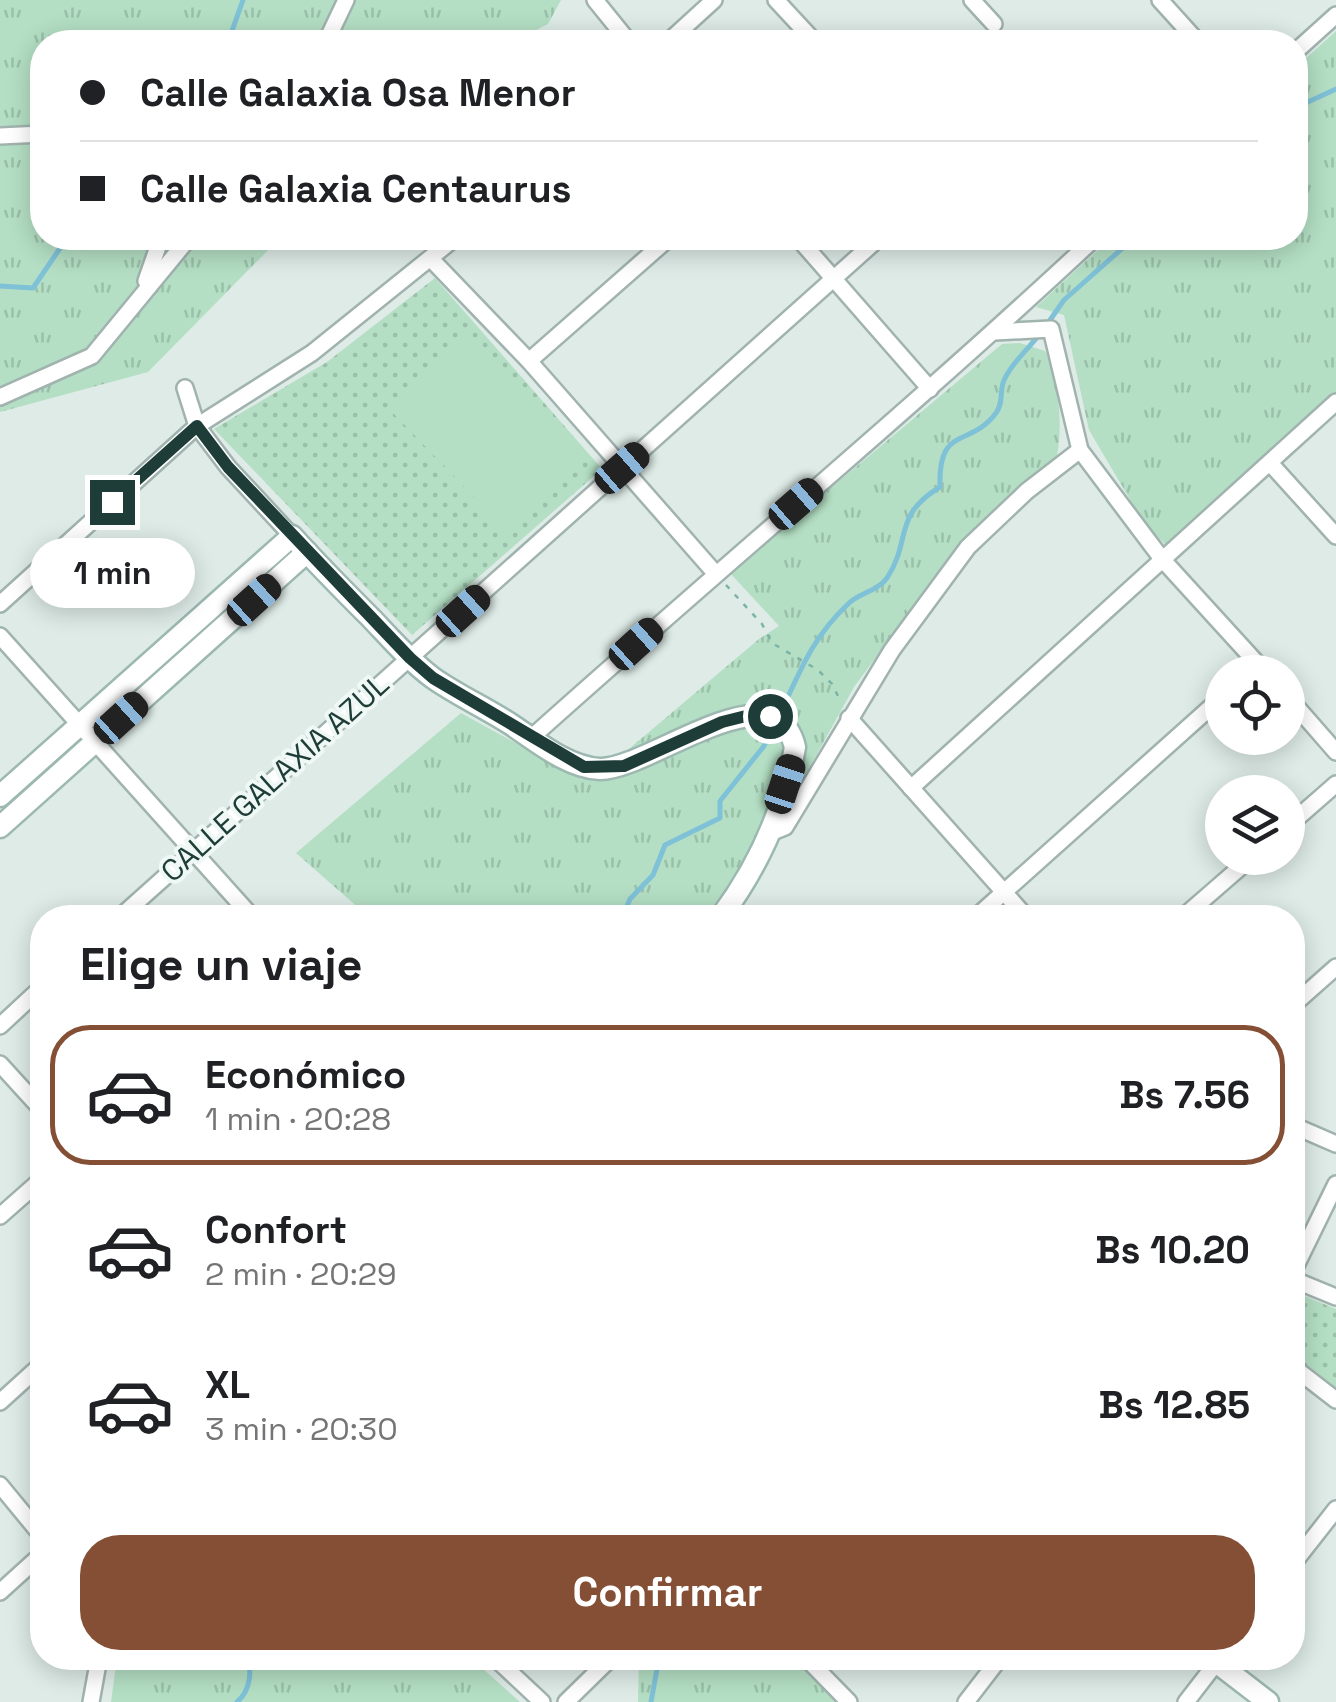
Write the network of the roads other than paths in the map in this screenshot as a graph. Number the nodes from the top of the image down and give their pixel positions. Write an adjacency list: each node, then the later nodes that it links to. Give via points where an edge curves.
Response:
1 (346, 0): 9 (street)
2 (595, 0): 10 (street)
3 (714, 0): 11 (street)
4 (776, 0): 12 (street)
5 (972, 0): 8 (street)
6 (1160, 0): 13 (street)
7 (1336, 14): 14 (street)
8 (994, 24)
9 (332, 30)
10 (619, 30)
11 (681, 30)
12 (804, 30)
13 (1187, 30)
14 (1308, 40)
15 (30, 135): 16 (street)
16 (0, 136)
17 (157, 250): 26 (street)
18 (178, 250): 26 (street)
19 (441, 250): 24 (street)
20 (655, 250): 28 (street)
21 (808, 250): 25 (street)
22 (866, 250): 25 (street, CALLE GALAXIA AZUL)
23 (1082, 250): 27 (street)
24 (432, 258): 28 (street); 33 (street, via 312,353)
25 (834, 281): 30 (street); 36 (street, CALLE GALAXIA AZUL)
26 (143, 290): 31 (street, via 92,356)
27 (995, 332): 30 (street); 34 (street, via 1051,330)
28 (529, 362): 36 (street)
29 (184, 388): 33 (street)
30 (930, 389): 41 (street)
31 (0, 397)
32 (1336, 402): 35 (street)
33 (197, 426): 37 (street); 42 (street)
34 (1080, 450): 40 (street); 48 (street, via 968,547)
35 (1270, 463): 38 (street); 40 (street)
36 (622, 468): 41 (street); 45 (street, CALLE GALAXIA AZUL)
37 (292, 536): 39 (street); 49 (street)
38 (1336, 536)
39 (307, 552): 45 (street); 51 (street)
40 (1162, 560): 44 (street); 54 (street)
41 (715, 573): 50 (street)
42 (0, 604)
43 (0, 636): 49 (street)
44 (1245, 655)
45 (410, 658): 50 (street); 59 (street, CALLE GALAXIA AZUL)
46 (1205, 712): 61 (street)
47 (1305, 716): 52 (street)
48 (849, 718): 54 (street); 58 (street, via 785,827)
49 (80, 726): 51 (street); 55 (street)
50 (530, 738): 58 (street, via 601,769 624,766 722,722 770,716 784,724 795,748)
51 (94, 742): 57 (street); 59 (street)
52 (1336, 752)
53 (1336, 784): 56 (street)
54 (911, 788): 61 (street)
55 (0, 796)
56 (1305, 811)
57 (0, 827)
58 (770, 833): 64 (street)
59 (194, 849): 62 (street, CALLE GALAXIA AZUL); 63 (street)
60 (1231, 875): 67 (street)
61 (1004, 892): 65 (street); 66 (street)
62 (133, 905)
63 (242, 905)
64 (729, 905)
65 (990, 905)
66 (1015, 905)
67 (1197, 905)
68 (1336, 967): 69 (street)
69 (1305, 994)
70 (30, 998): 71 (street)
71 (0, 1026)
72 (0, 1064): 73 (street)
73 (30, 1097)
74 (1305, 1131): 75 (street)
75 (1336, 1144)
76 (1336, 1184): 79 (street)
77 (30, 1189): 78 (street)
78 (0, 1216)
79 (1305, 1249)
80 (1305, 1282): 81 (street)
81 (1336, 1297)
82 (30, 1375): 85 (street)
83 (1305, 1376): 84 (street)
84 (1336, 1400)
85 (0, 1402)
86 (0, 1485): 88 (street)
87 (1336, 1509): 89 (street)
88 (30, 1521)
89 (1305, 1548)
90 (30, 1565): 91 (street)
91 (0, 1592)
92 (97, 1670): 99 (street)
93 (508, 1670): 100 (street)
94 (599, 1670): 101 (street)
95 (818, 1670): 102 (street)
96 (991, 1670): 103 (street)
97 (1208, 1670): 104 (street)
98 (1229, 1670): 105 (street)
99 (91, 1702)
100 (542, 1702)
101 (566, 1702)
102 (849, 1702)
103 (966, 1702)
104 (1186, 1702)
105 (1268, 1702)

